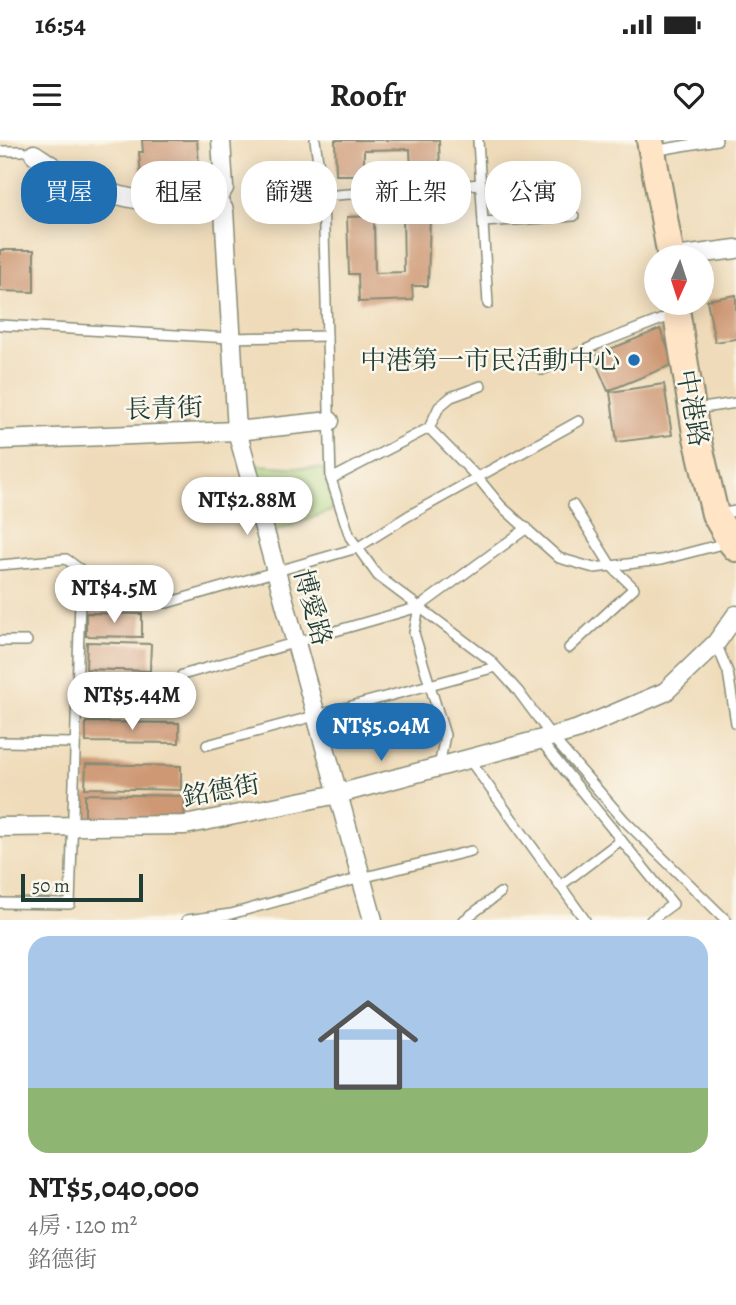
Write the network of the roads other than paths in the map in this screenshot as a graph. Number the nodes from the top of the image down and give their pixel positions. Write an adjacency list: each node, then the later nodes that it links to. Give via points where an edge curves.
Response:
1 (221, 140): 8 (street, 博愛路)
2 (315, 140): 9 (lane)
3 (478, 140): 10 (lane)
4 (717, 140): 5 (lane)
5 (651, 146): 16 (street)
6 (0, 151): 7 (lane)
7 (28, 152): 12 (street, via 78,182)
8 (222, 161)
9 (318, 161)
10 (481, 184): 11 (lane); 13 (lane)
11 (337, 195)
12 (131, 200)
13 (483, 222): 19 (lane)
14 (225, 224): 24 (street, 博愛路)
15 (324, 224): 23 (lane)
16 (671, 245)
17 (736, 249): 18 (street)
18 (714, 252)
19 (488, 304)
20 (661, 315): 25 (lane)
21 (677, 315): 28 (street, 中港路)
22 (0, 326): 24 (lane)
23 (327, 336): 24 (lane); 29 (lane)
24 (230, 338): 32 (street, 博愛路)
25 (542, 370)
26 (481, 386): 31 (lane, via 451,397 439,407)
27 (736, 403): 28 (lane)
28 (692, 410): 37 (street, 中港路)
29 (330, 421): 32 (street, 長青街); 35 (lane)
30 (579, 421): 34 (lane)
31 (429, 428): 34 (lane); 35 (lane)
32 (237, 431): 33 (street, 長青街); 43 (street, 博愛路)
33 (0, 440)
34 (478, 478): 38 (lane); 40 (lane)
35 (331, 479): 40 (lane)
36 (573, 505): 42 (lane)
37 (726, 512): 39 (street, 中港路)
38 (527, 528): 42 (lane, via 559,558 594,568); 45 (lane)
39 (733, 545): 42 (lane)
40 (357, 548): 43 (lane); 45 (lane, via 378,576)
41 (0, 565): 59 (lane, via 66,559 81,570)
42 (611, 566): 51 (lane, via 634,588)
43 (276, 571): 44 (lane); 49 (street, 博愛路)
44 (167, 603)
45 (419, 607): 49 (lane); 52 (lane); 54 (lane, via 414,633)
46 (736, 615): 50 (street, 銘德街)
47 (0, 641): 48 (lane)
48 (27, 641)
49 (296, 643): 53 (lane); 55 (street, 博愛路)
50 (716, 643): 56 (lane, via 728,672); 57 (street, 銘德街, via 665,692)
51 (569, 648)
52 (496, 667): 54 (lane); 57 (lane, via 518,691)
53 (182, 674)
54 (428, 685): 55 (lane); 62 (lane, via 445,736)
55 (316, 715): 60 (lane); 63 (street, 博愛路)
56 (736, 723)
57 (546, 739): 61 (street, 銘德街); 66 (lane); 77 (lane)
58 (0, 742): 59 (lane)
59 (74, 743): 65 (lane)
60 (207, 745)
61 (469, 759): 62 (street, 銘德街); 69 (lane)
62 (439, 767): 63 (street, 銘德街)
63 (338, 794): 65 (street, 銘德街, via 186,825); 68 (street, 博愛路)
64 (0, 827): 65 (street, 銘德街)
65 (72, 827): 71 (lane, via 70,904)
66 (621, 840): 69 (lane); 76 (lane, via 673,904)
67 (471, 851): 68 (lane)
68 (361, 878): 72 (lane, via 231,914); 73 (street, 博愛路)
69 (560, 886): 75 (lane)
70 (500, 893): 74 (lane)
71 (0, 903)
72 (187, 920)
73 (373, 920)
74 (464, 920)
75 (585, 920)
76 (651, 920)
77 (726, 920)

